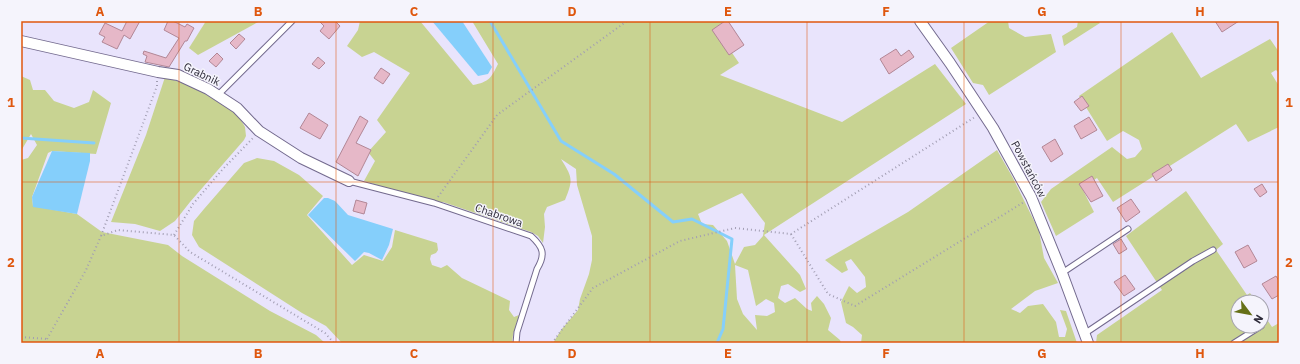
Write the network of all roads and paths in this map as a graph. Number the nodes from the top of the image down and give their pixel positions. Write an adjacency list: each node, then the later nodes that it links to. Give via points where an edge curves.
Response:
1 (292, 21): 6 (lane)
2 (626, 21): 11 (path, via 497,116)
3 (920, 21): 7 (street, Powstańców)
4 (21, 41): 5 (street, Grabnik)
5 (158, 72): 6 (street, Grabnik, via 178,75); 15 (path, via 157,86)
6 (218, 95): 8 (street, Grabnik, via 237,108)
7 (982, 112): 10 (street, Powstańców); 13 (path)
8 (259, 131): 9 (street, Grabnik, via 302,158); 14 (path, via 193,204)
9 (349, 181): 11 (lane, Chabrowa)
10 (1031, 197): 13 (path, via 855,306 828,294); 17 (street, Powstańców)
11 (434, 203): 24 (lane, Chabrowa, via 531,236 539,244 543,253 542,262 537,269 517,332)
12 (1128, 229): 17 (lane)
13 (791, 234): 25 (path, via 735,228 680,241 593,288)
14 (174, 235): 15 (path, via 118,230); 23 (path, via 190,252 324,333)
15 (101, 236): 21 (path, via 86,270)
16 (1212, 250): 20 (lane, via 1192,261)
17 (1062, 273): 20 (street, Powstańców)
18 (1248, 334): 26 (lane)
19 (21, 337): 21 (path)
20 (1086, 338)
21 (47, 339): 22 (path)
22 (47, 343)
23 (334, 343)
24 (516, 343)
25 (552, 343)
26 (1234, 343)

